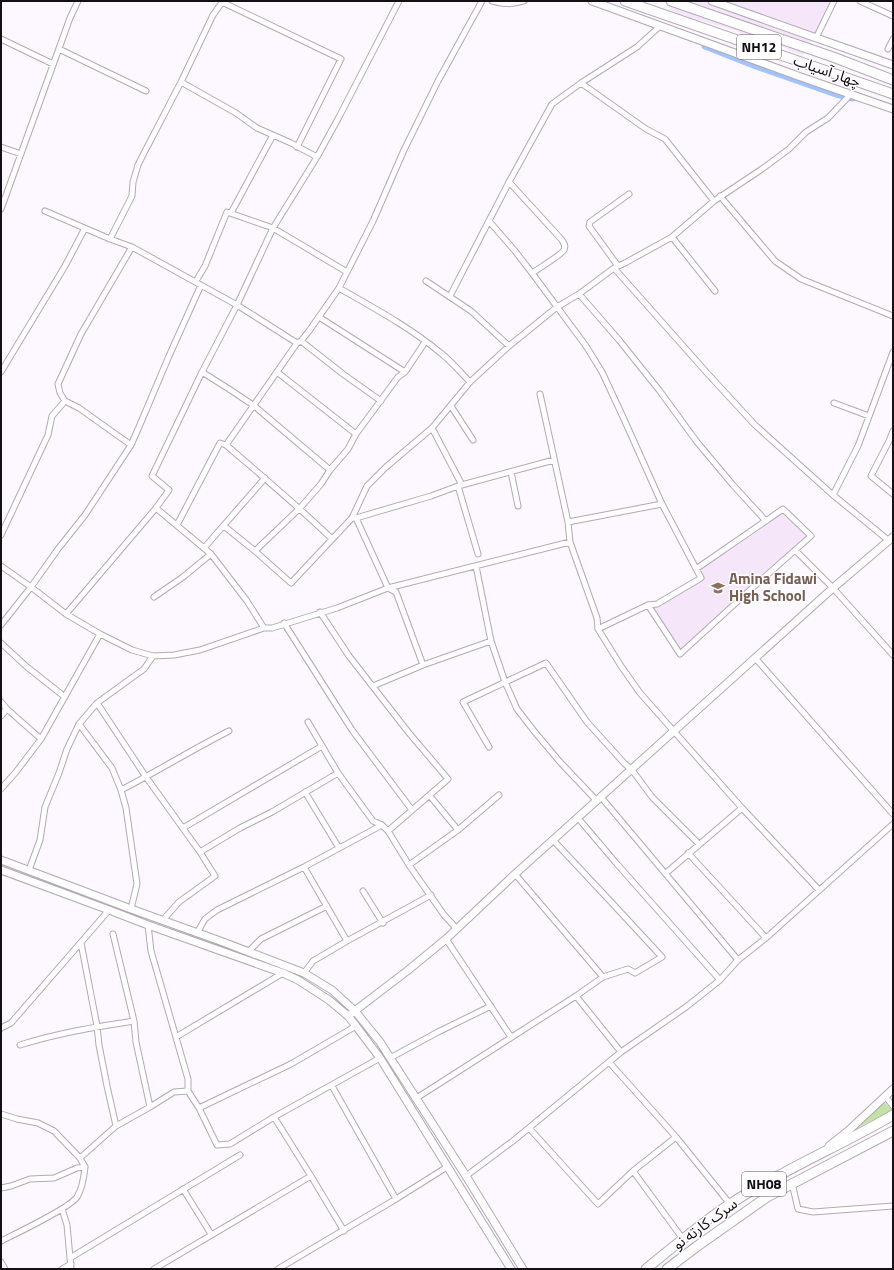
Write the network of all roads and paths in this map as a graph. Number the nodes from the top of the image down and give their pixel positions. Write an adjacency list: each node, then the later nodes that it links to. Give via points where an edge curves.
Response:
1 (78, 1): 19 (street)
2 (399, 1): 34 (street)
3 (482, 1): 50 (street, via 438,81)
4 (492, 1): 5 (street, via 507,4)
5 (524, 1)
6 (592, 1): 15 (main road)
7 (625, 1): 28 (highway, چهار آسیاب / NH12)
8 (672, 1): 23 (highway, چهار آسیاب / NH12)
9 (712, 1): 16 (main road)
10 (834, 1): 16 (street)
11 (860, 1): 13 (street)
12 (223, 2): 24 (street, via 213,15); 32 (street, via 341,59)
13 (869, 3): 14 (street)
14 (893, 16)
15 (657, 28): 25 (street, via 637,47); 27 (main road)
16 (816, 38): 22 (main road)
17 (1, 39): 21 (street)
18 (893, 40): 20 (street)
19 (59, 49): 21 (street); 26 (street)
20 (888, 49)
21 (54, 64): 33 (street)
22 (893, 65)
23 (893, 80)
24 (181, 82): 30 (street); 47 (street, via 138,165 132,196)
25 (581, 83): 35 (street, via 552,104); 39 (street, via 646,129 665,139)
26 (146, 90)
27 (851, 94): 29 (main road); 38 (street, via 828,118 806,132 784,153)
28 (893, 94)
29 (893, 109)
30 (273, 135): 32 (street); 42 (street)
31 (1, 147): 33 (street)
32 (297, 147): 34 (street)
33 (21, 154): 36 (street)
34 (317, 157): 45 (street)
35 (509, 182): 43 (street); 51 (street, via 565,245 560,254)
36 (3, 194): 40 (street)
37 (629, 194): 49 (street, via 590,222 589,226)
38 (720, 196): 39 (street); 61 (street, via 775,261 801,279)
39 (714, 201): 46 (street)
40 (1, 208)
41 (45, 211): 44 (street)
42 (231, 213): 45 (street); 53 (street, via 227,212 205,266)
43 (488, 221): 51 (street); 58 (street)
44 (84, 228): 47 (street); 67 (street, via 65,266)
45 (273, 228): 50 (street); 59 (street)
46 (672, 237): 49 (street); 56 (street)
47 (110, 239): 48 (street)
48 (132, 247): 53 (street); 73 (street, via 81,334 58,384)
49 (616, 267): 57 (street); 91 (street, via 755,425)
50 (347, 272): 55 (street)
51 (532, 273): 60 (street)
52 (426, 280): 58 (street)
53 (196, 281): 54 (street)
54 (201, 285): 59 (street); 83 (street)
55 (338, 288): 62 (street); 64 (street)
56 (715, 291)
57 (579, 294): 60 (street); 97 (street, via 659,390 722,473)
58 (450, 296): 65 (street, via 471,310)
59 (237, 305): 63 (street); 68 (street)
60 (557, 307): 65 (street); 92 (street, via 602,372)
61 (893, 316)
62 (319, 317): 63 (street); 70 (street)
63 (299, 342): 69 (street); 74 (street)
64 (425, 342): 70 (street); 71 (street, via 443,355)
65 (509, 346): 71 (street)
66 (893, 352): 78 (street)
67 (1, 372)
68 (202, 372): 76 (street); 94 (street, via 152,476 169,490)
69 (277, 372): 76 (street); 81 (street)
70 (405, 372): 74 (street, via 398,377)
71 (470, 382): 77 (street)
72 (540, 394): 85 (street)
73 (65, 401): 83 (street, via 79,408); 101 (street, via 52,416 48,435)
74 (380, 401): 81 (street)
75 (834, 402): 78 (street)
76 (253, 405): 84 (street); 86 (street)
77 (451, 406): 79 (street); 82 (street)
78 (869, 416): 91 (street, via 858,446)
79 (432, 428): 89 (street); 96 (street, via 367,486)
80 (893, 431): 90 (street, via 871,476)
81 (356, 434): 86 (street, via 348,449)
82 (473, 440)
83 (130, 445): 113 (street, via 85,515)
84 (226, 445): 88 (street); 99 (street, via 220,444)
85 (554, 460): 87 (street); 98 (street)
86 (330, 470): 95 (street)
87 (511, 472): 89 (street); 93 (street)
88 (265, 478): 95 (street); 100 (street)
89 (460, 486): 96 (street); 109 (street)
90 (893, 494)
91 (833, 495): 102 (street)
92 (662, 504): 98 (street); 112 (street)
93 (518, 506)
94 (156, 508): 99 (street); 119 (street)
95 (300, 508): 103 (street); 107 (street)
96 (354, 518): 103 (street); 114 (street)
97 (766, 521): 106 (street, via 783,509 811,536); 112 (street)
98 (568, 522): 104 (street)
99 (177, 525): 105 (street)
100 (224, 526): 105 (street); 107 (street)
101 (1, 535)
102 (891, 538): 115 (main road)
103 (332, 539): 107 (street, via 291,583)
104 (570, 542): 111 (street); 123 (street, via 597,618)
105 (204, 548): 108 (street)
106 (795, 550): 115 (street); 117 (street, via 680,654)
107 (255, 551)
108 (211, 554): 116 (street); 122 (street)
109 (478, 554)
110 (1, 566): 113 (street)
111 (476, 566): 114 (street); 125 (street)
112 (696, 569): 117 (street, via 701,578 657,604)
113 (31, 587): 119 (street); 121 (street)
114 (388, 588): 118 (street); 130 (street, via 396,592)
115 (833, 588): 127 (street); 129 (main road)
116 (154, 597)
117 (648, 605): 123 (street)
118 (320, 612): 120 (street); 132 (street)
119 (66, 614): 124 (street)
120 (284, 623): 122 (street); 155 (street, via 352,730)
121 (1, 625)
122 (264, 628): 128 (street, via 200,650)
123 (598, 629): 141 (street, via 640,693)
124 (100, 634): 128 (street, via 132,650); 133 (street)
125 (491, 641): 130 (street); 131 (street)
126 (1, 643): 133 (street)
127 (893, 655)
128 (153, 656): 135 (street, via 144,669)
129 (756, 659): 141 (main road); 156 (street)
130 (423, 665): 132 (street)
131 (505, 682): 144 (street, via 463,702); 145 (street, via 546,663 587,722); 153 (street, via 517,709 534,731 560,762)
132 (373, 686): 152 (street, via 448,779)
133 (65, 697): 142 (street)
134 (1, 702): 136 (street)
135 (97, 703): 139 (street); 147 (street)
136 (7, 710): 137 (street); 142 (street)
137 (1, 716)
138 (308, 722): 143 (street)
139 (78, 724): 149 (street, via 112,768); 172 (street, via 45,807 40,840)
140 (229, 731): 147 (street)
141 (674, 731): 145 (main road); 154 (street)
142 (41, 739): 148 (street)
143 (322, 746): 146 (street); 160 (street)
144 (489, 747)
145 (632, 770): 153 (main road); 164 (street, via 652,797)
146 (338, 772): 150 (street); 158 (street, via 372,821)
147 (146, 777): 149 (street); 160 (street)
148 (1, 789)
149 (121, 790): 179 (street, via 137,884)
150 (305, 792): 165 (street); 166 (street)
151 (499, 795): 161 (street)
152 (430, 796): 155 (street); 161 (street)
153 (599, 799): 157 (main road); 173 (street)
154 (742, 808): 164 (street); 175 (street)
155 (412, 810): 162 (street)
156 (893, 814)
157 (578, 818): 163 (main road); 196 (street)
158 (382, 824): 162 (street); 165 (street)
159 (893, 824): 175 (street)
160 (183, 828): 166 (street)
161 (458, 830): 169 (street)
162 (388, 831): 169 (street)
163 (553, 840): 174 (main road); 195 (street, via 662,957 636,973 628,969)
164 (699, 844): 167 (street)
165 (340, 848): 170 (street)
166 (200, 852): 181 (street, via 215,876 179,902)
167 (688, 853): 173 (street); 187 (street)
168 (1, 860): 172 (main road)
169 (410, 865): 177 (street)
170 (304, 867): 178 (street); 185 (street, via 216,910 205,919)
171 (1, 870): 180 (main road)
172 (29, 870): 179 (main road)
173 (666, 873): 192 (street)
174 (515, 874): 184 (main road); 195 (street)
175 (819, 890): 187 (street)
176 (363, 891): 182 (street)
177 (431, 895): 182 (street); 184 (street)
178 (328, 906): 189 (street); 191 (street, via 261,939)
179 (131, 909): 181 (main road)
180 (109, 910): 183 (main road); 190 (street)
181 (162, 920): 185 (main road)
182 (382, 922): 189 (street)
183 (148, 926): 193 (main road); 205 (street, via 151,951)
184 (457, 929): 188 (main road)
185 (197, 933): 191 (main road)
186 (113, 934): 201 (street)
187 (766, 938): 192 (street)
188 (446, 939): 198 (street); 199 (main road, via 407,972)
189 (347, 941): 194 (street, via 313,961)
190 (81, 943): 202 (street); 204 (street, via 11,1023)
191 (248, 952): 194 (main road)
192 (738, 960): 196 (street)
193 (283, 973): 200 (main road, via 329,1000); 205 (street)
194 (304, 973): 199 (main road, via 332,990)
195 (603, 976): 197 (street)
196 (720, 980): 208 (street)
197 (576, 996): 206 (street); 208 (street)
198 (491, 1006): 206 (street); 210 (street)
199 (355, 1010): 200 (main road); 210 (main road)
200 (348, 1016): 203 (main road)
201 (134, 1021): 202 (street); 218 (street)
202 (97, 1026): 207 (street); 223 (street)
203 (356, 1026): 209 (main road); 219 (street, via 291,1064)
204 (1, 1028)
205 (176, 1037): 214 (street, via 188,1078)
206 (511, 1037): 216 (street)
207 (20, 1045)
208 (621, 1052): 211 (street)
209 (380, 1058): 212 (street); 233 (main road)
210 (390, 1058): 216 (main road)
211 (609, 1062): 224 (street); 227 (street)
212 (332, 1086): 222 (street); 240 (street)
213 (893, 1089): 215 (main road)
214 (188, 1091): 218 (street, via 174,1092); 219 (street)
215 (885, 1096): 217 (street); 230 (main road)
216 (415, 1099): 236 (main road)
217 (893, 1106)
218 (150, 1107): 223 (street)
219 (199, 1108): 222 (street, via 217,1146 230,1144)
220 (1, 1114): 231 (street, via 38,1123 54,1131)
221 (893, 1115): 226 (highway, سرک کارته نو / NH08)
222 (274, 1117): 235 (street)
223 (116, 1126): 231 (street)
224 (529, 1128): 234 (street, via 598,1204); 236 (street)
225 (893, 1131): 228 (highway, سرک کارته نو / NH08)
226 (857, 1135): 228 (highway); 230 (highway, سرک کارته نو / NH08)
227 (676, 1137): 234 (street); 241 (street)
228 (867, 1145): 237 (highway, سرک کارته نو / NH08)
229 (240, 1155): 239 (street)
230 (816, 1157): 241 (highway, سرک کارته نو / NH08)
231 (80, 1158): 232 (street)
232 (85, 1167): 238 (street, via 54,1178 30,1179); 243 (street, via 85,1175 76,1198)
233 (447, 1167): 240 (street); 254 (main road)
234 (633, 1171): 246 (street)
235 (312, 1176): 244 (street); 245 (street)
236 (466, 1176): 255 (main road)
237 (792, 1183): 242 (street, via 798,1209 813,1212); 257 (highway, سرک کارته نو / NH08, via 767,1197)
238 (1, 1188)
239 (183, 1189): 245 (street); 249 (street)
240 (396, 1199): 244 (street)
241 (730, 1204): 246 (highway, سرک کارته نو / NH08)
242 (893, 1206)
243 (62, 1209): 247 (street); 249 (street, via 67,1225)
244 (344, 1231): 253 (street)
245 (211, 1234): 252 (street)
246 (683, 1239): 256 (highway, سرک کارته نو / NH08)
247 (1, 1241)
248 (1, 1262): 250 (street)
249 (70, 1264): 251 (street)
250 (5, 1269)
251 (62, 1269)
252 (154, 1269)
253 (278, 1269)
254 (511, 1269)
255 (523, 1269)
256 (646, 1269)
257 (667, 1269)

